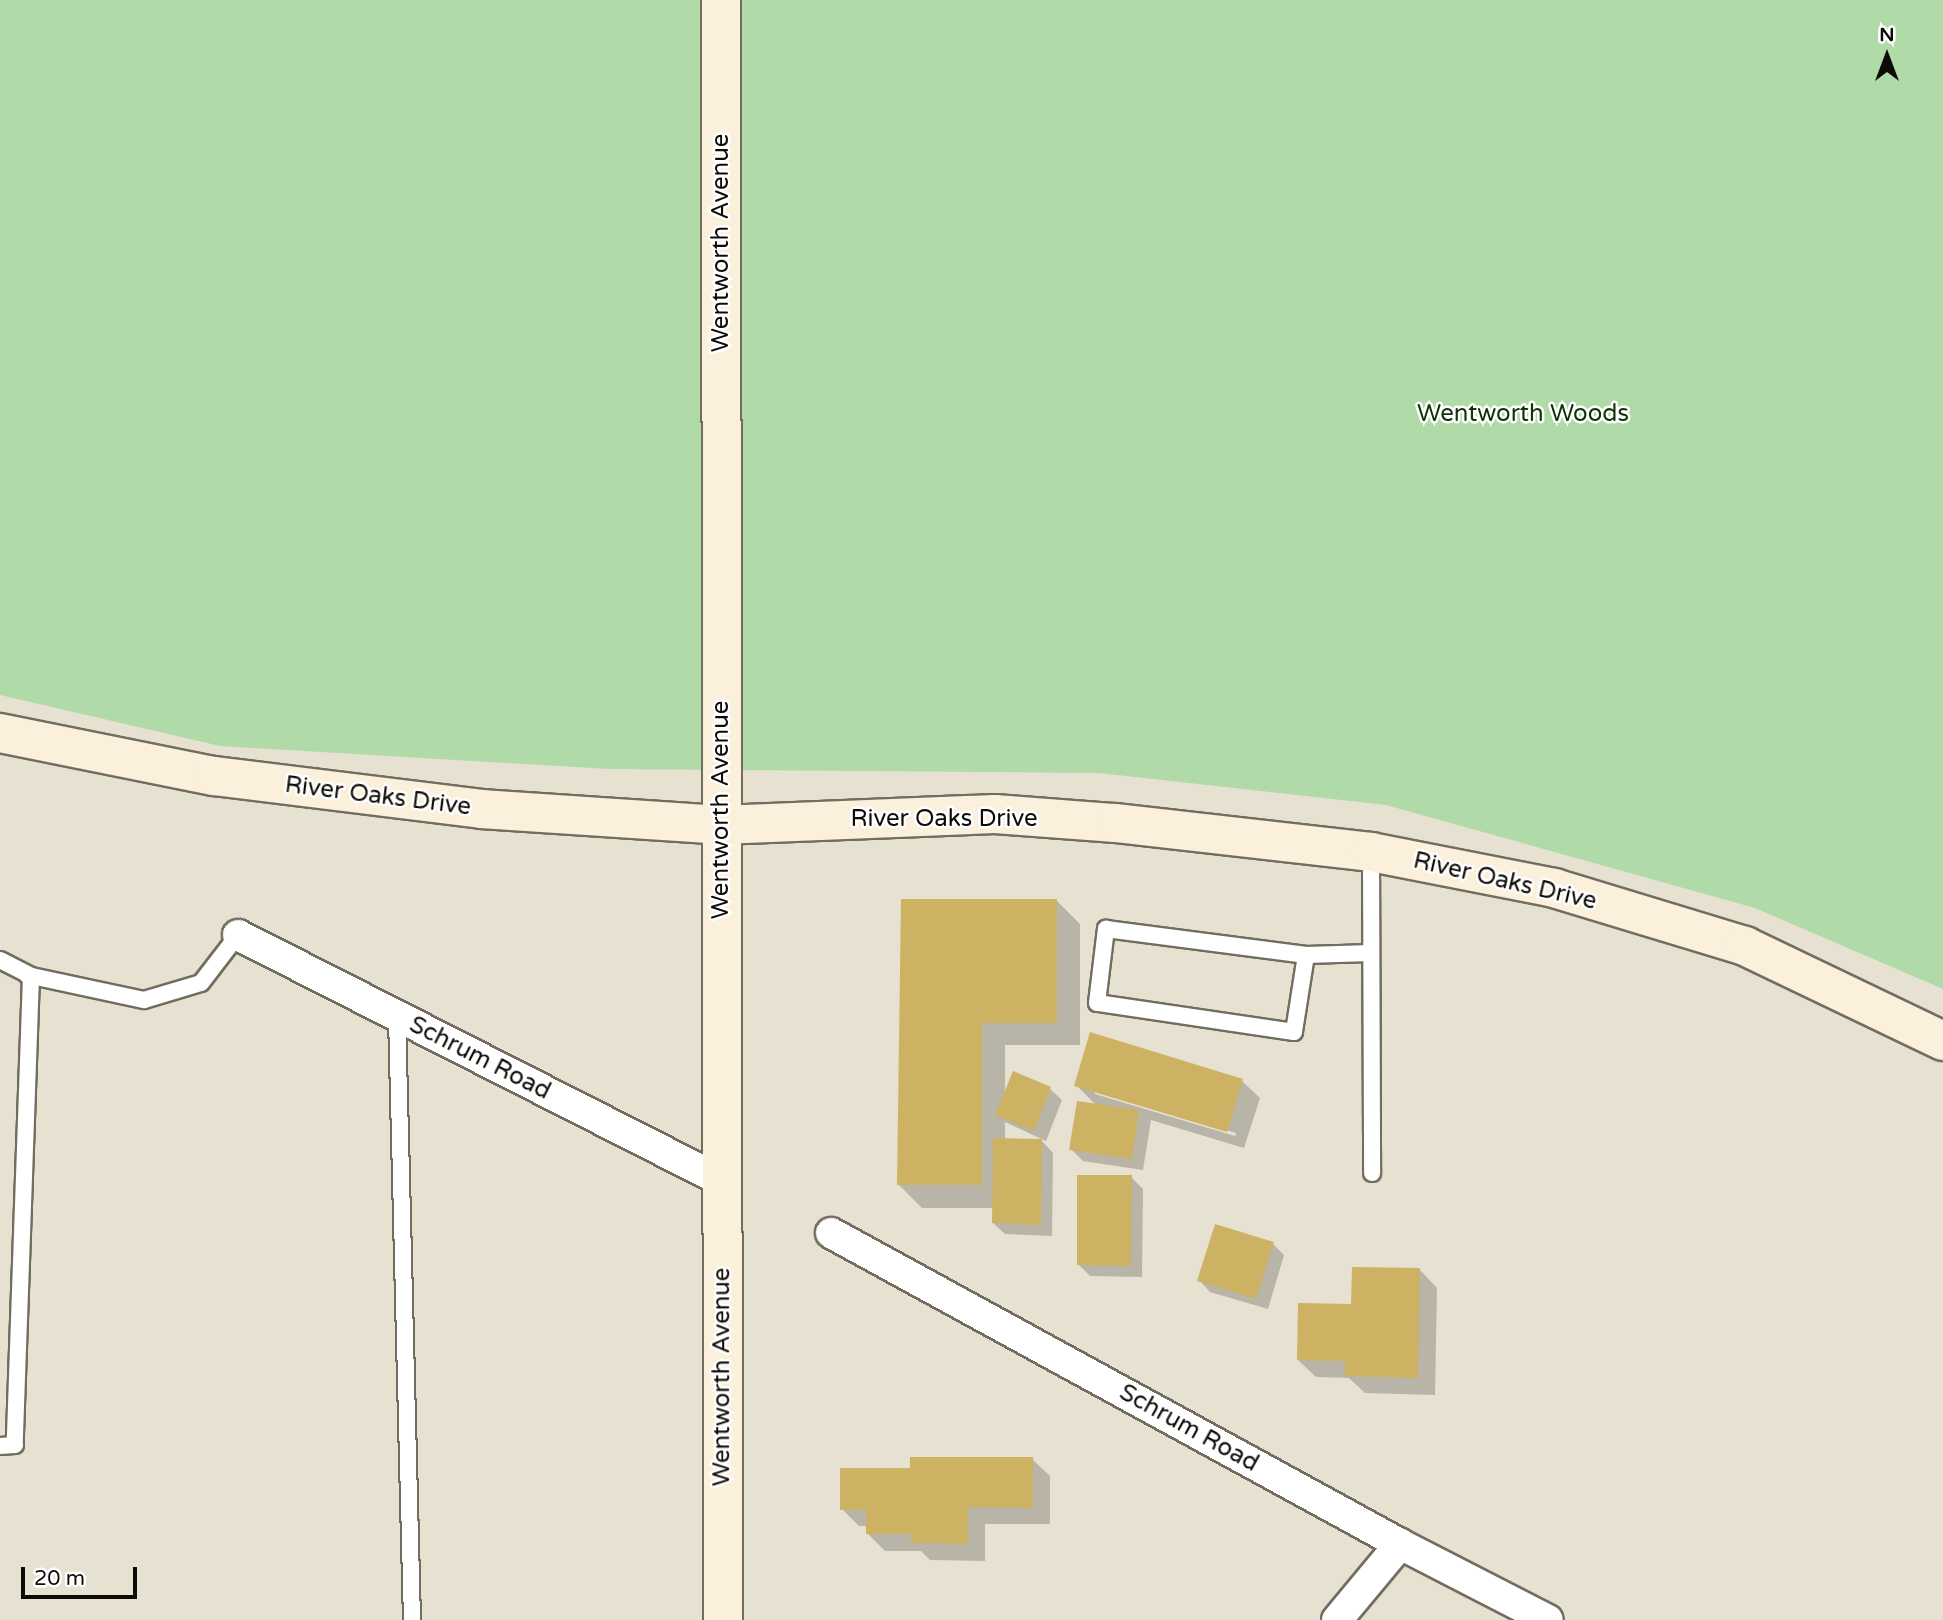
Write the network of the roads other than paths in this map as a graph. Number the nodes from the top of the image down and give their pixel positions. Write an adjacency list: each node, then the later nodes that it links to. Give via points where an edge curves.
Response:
1 (721, 0): 3 (main road, Wentworth Avenue)
2 (0, 733): 3 (main road, River Oaks Drive, via 214,776 481,808)
3 (720, 825): 4 (main road, River Oaks Drive, via 995,814); 13 (main road, Wentworth Avenue)
4 (1371, 852): 6 (lane); 11 (main road, River Oaks Drive, via 1553,888 1745,946)
5 (237, 935): 9 (lane, via 201,983 144,1000); 10 (street, Schrum Road)
6 (1371, 953): 7 (lane); 12 (lane)
7 (1306, 955): 7 (lane, via 1294,1032 1097,1003 1105,929)
8 (0, 960): 9 (lane)
9 (27, 975): 15 (lane, via 31,976 15,1445)
10 (397, 1016): 13 (street, Schrum Road); 17 (lane)
11 (1943, 1041)
12 (1373, 1172)
13 (722, 1181): 18 (main road, Wentworth Avenue)
14 (831, 1233): 16 (street, Schrum Road)
15 (0, 1446)
16 (1399, 1544): 19 (street); 20 (street, Schrum Road)
17 (412, 1620)
18 (723, 1620)
19 (1337, 1620)
20 (1548, 1620)

